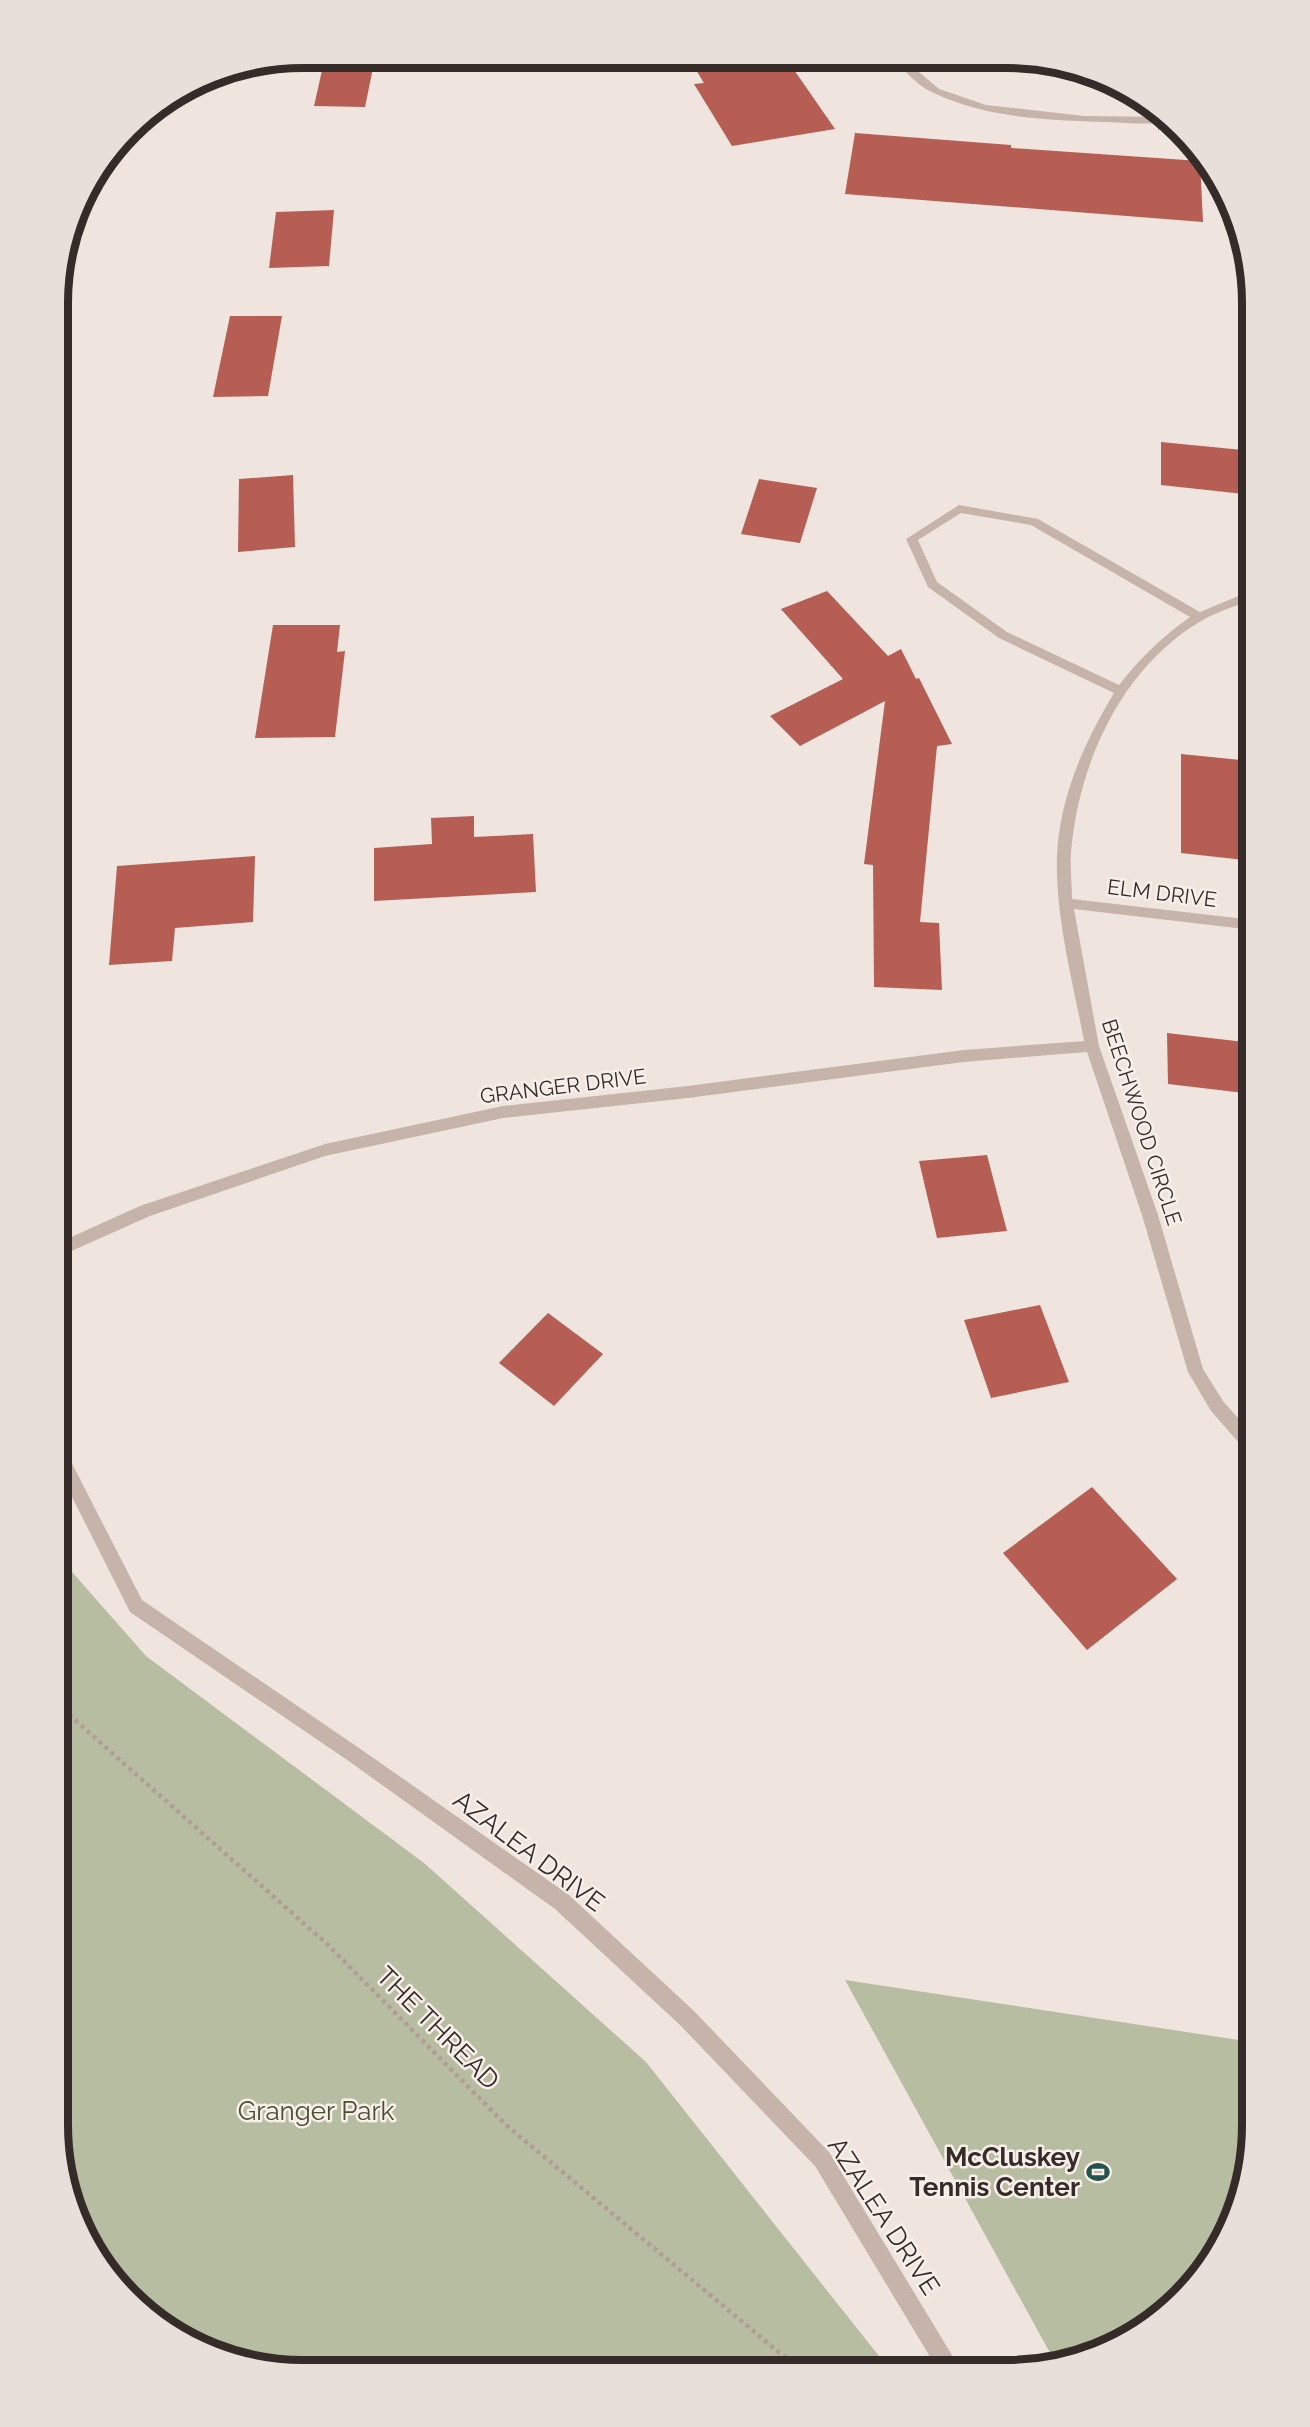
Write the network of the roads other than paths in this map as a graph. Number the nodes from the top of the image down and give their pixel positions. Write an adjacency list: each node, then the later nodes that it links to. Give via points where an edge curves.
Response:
1 (908, 68): 2 (street, via 936,91 966,102 1048,115)
2 (1156, 120)
3 (1243, 598): 4 (street, BEECHWOOD CIRCLE)
4 (1199, 617): 5 (street, BEECHWOOD CIRCLE, via 1169,638); 5 (street, via 1034,522 959,509 912,539 932,584 1003,635)
5 (1121, 691): 6 (street, BEECHWOOD CIRCLE, via 1086,757 1070,810 1064,855)
6 (1066, 903): 7 (street, ELM DRIVE); 8 (street, BEECHWOOD CIRCLE)
7 (1243, 924)
8 (1092, 1046): 9 (street, GRANGER DRIVE, via 964,1056 503,1112 325,1150 145,1211); 10 (street, BEECHWOOD CIRCLE, via 1150,1215 1196,1371 1217,1406)
9 (68, 1246)
10 (1243, 1436)
11 (68, 1473): 12 (street, AZALEA DRIVE, via 136,1606 562,1902 687,2018 822,2159)
12 (944, 2360)

